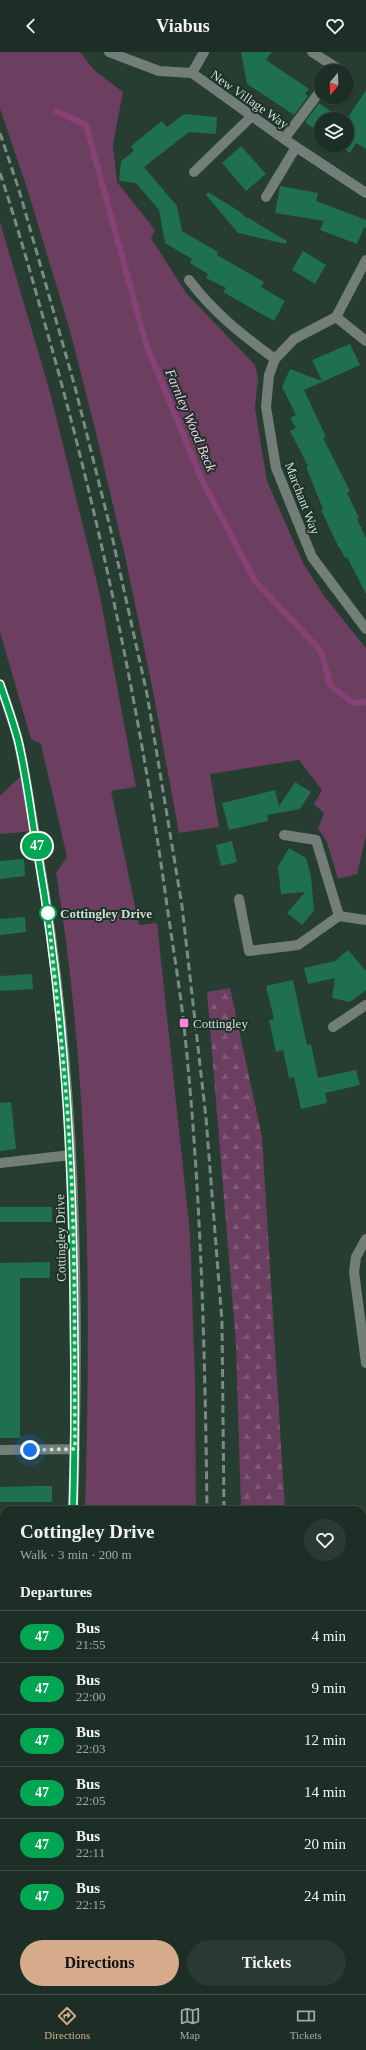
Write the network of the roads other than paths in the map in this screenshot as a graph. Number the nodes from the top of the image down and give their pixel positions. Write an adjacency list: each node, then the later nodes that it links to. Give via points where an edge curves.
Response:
1 (109, 52): 5 (street, New Village Way, via 159,71)
2 (204, 52): 5 (street)
3 (312, 52): 4 (street)
4 (331, 64)
5 (192, 73): 7 (street, New Village Way)
6 (314, 99): 8 (street)
7 (252, 116): 8 (street, New Village Way); 10 (street)
8 (284, 139): 9 (street, New Village Way)
9 (296, 147): 11 (street, New Village Way); 12 (street)
10 (194, 172)
11 (366, 194)
12 (266, 197)
13 (366, 260): 15 (street)
14 (189, 280): 17 (street, via 207,304)
15 (336, 317): 16 (street); 17 (street, Marchant Way, via 294,339)
16 (366, 340)
17 (275, 359): 18 (street, Marchant Way, via 269,375 266,407 276,468 312,557)
18 (366, 629)
19 (0, 684): 21 (street, Cottingley Drive)
20 (0, 708): 21 (street)
21 (11, 718): 28 (street, Cottingley Drive, via 18,739 51,931)
22 (284, 836): 24 (street, via 316,840)
23 (239, 899): 24 (street, via 249,951 298,945)
24 (339, 916): 25 (street)
25 (366, 920)
26 (366, 1005): 27 (street)
27 (333, 1027)
28 (71, 1155): 29 (street); 32 (street, Cottingley Drive)
29 (0, 1164)
30 (366, 1239): 31 (street, via 356,1257 354,1272)
31 (366, 1364)
32 (75, 1449): 33 (street); 34 (street, Cottingley Drive)
33 (0, 1450)
34 (73, 1506)

